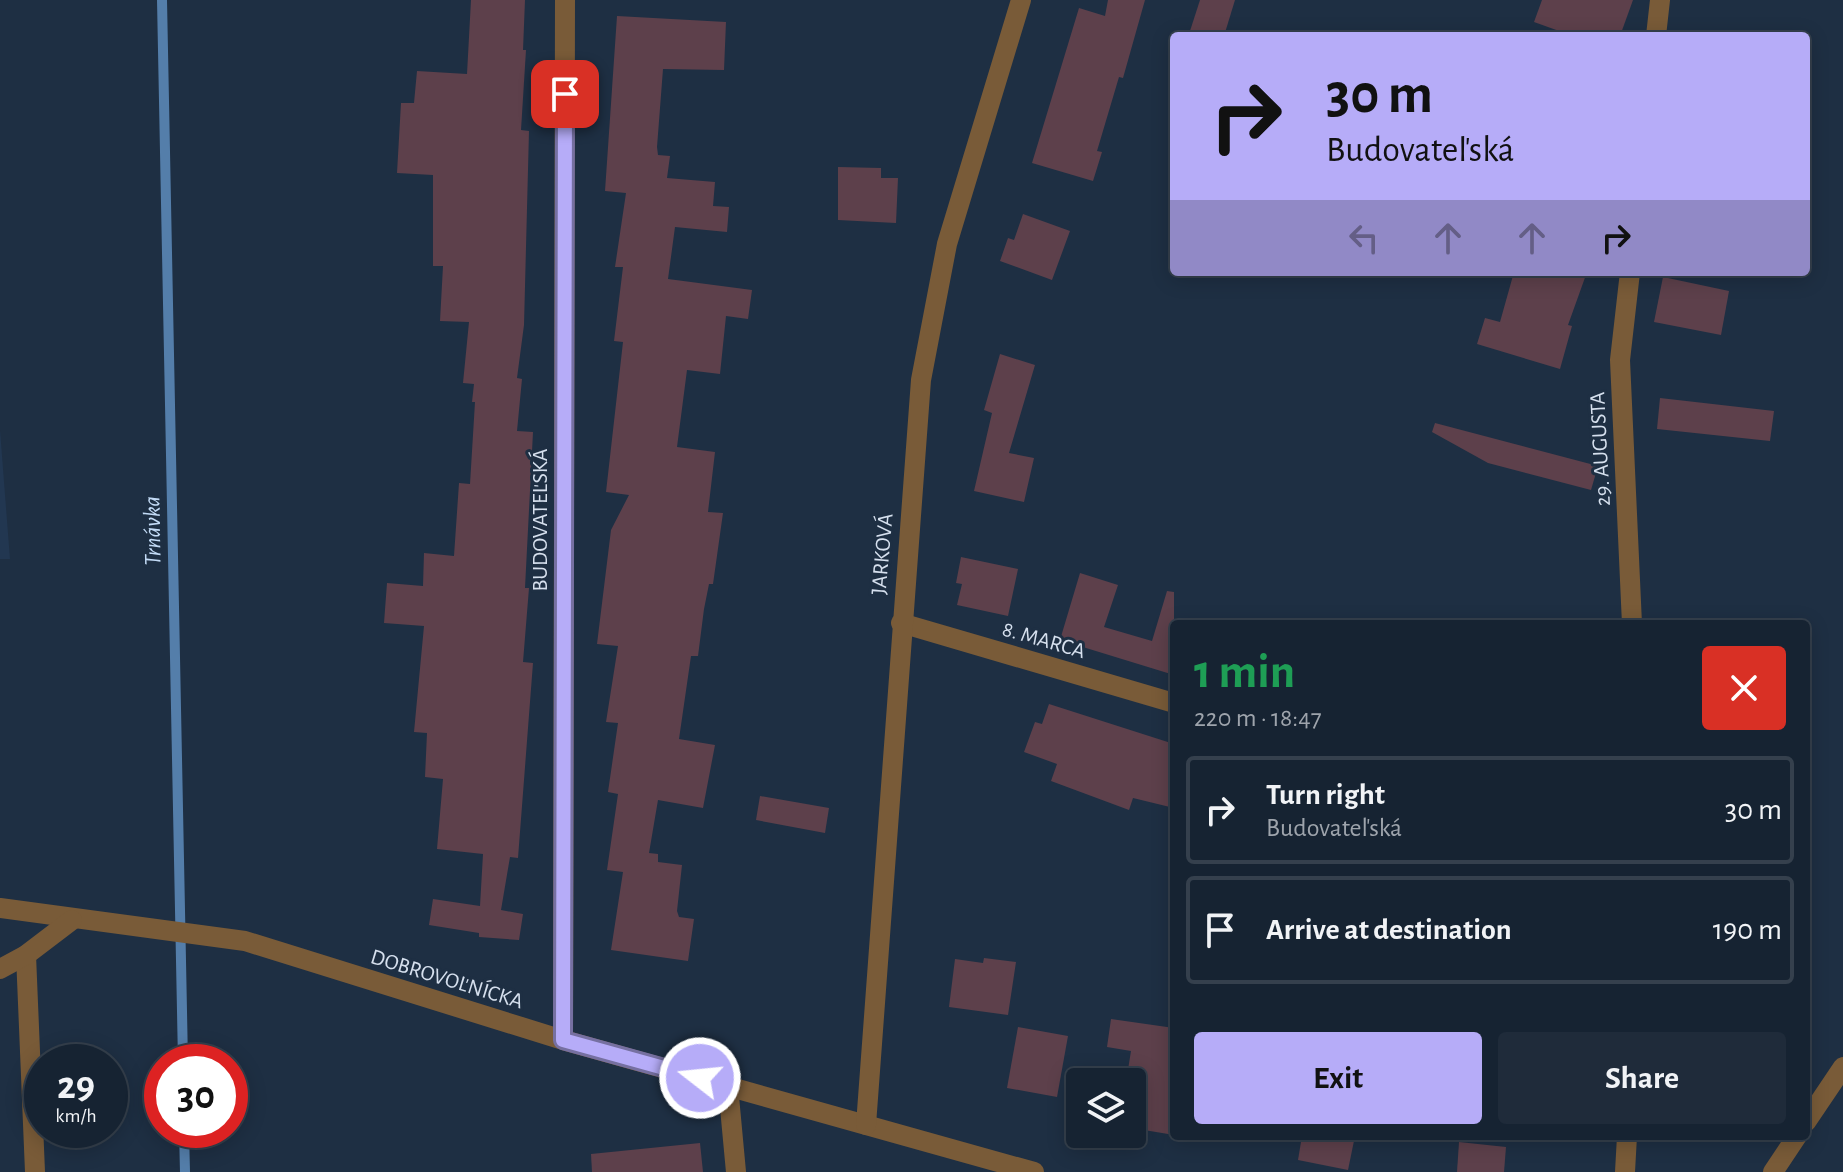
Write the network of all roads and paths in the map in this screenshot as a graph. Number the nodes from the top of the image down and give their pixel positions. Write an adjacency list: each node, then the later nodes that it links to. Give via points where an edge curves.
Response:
1 (565, 0): 13 (street, BUDOVATEĽSKÁ)
2 (1021, 0): 7 (street, JARKOVÁ, via 947,244 924,365)
3 (1660, 0): 4 (street)
4 (1656, 32)
5 (1630, 276): 6 (street, 29. AUGUSTA, via 1620,360)
6 (1632, 620)
7 (901, 623): 8 (street, 8. MARCA); 17 (street, JARKOVÁ)
8 (1170, 702)
9 (0, 908): 10 (street, DOBROVOĽNÍCKA)
10 (72, 920): 11 (street); 13 (street, DOBROVOĽNÍCKA, via 245,941)
11 (26, 955): 12 (street); 20 (street)
12 (0, 969)
13 (563, 1040): 15 (street, DOBROVOĽNÍCKA)
14 (1843, 1067): 16 (street)
15 (728, 1086): 17 (street, DOBROVOĽNÍCKA); 21 (street)
16 (1810, 1116)
17 (866, 1125): 22 (street, DOBROVOĽNÍCKA)
18 (1627, 1140): 23 (street)
19 (1794, 1140): 24 (street)
20 (35, 1172)
21 (736, 1172)
22 (1034, 1172)
23 (1625, 1172)
24 (1773, 1172)

